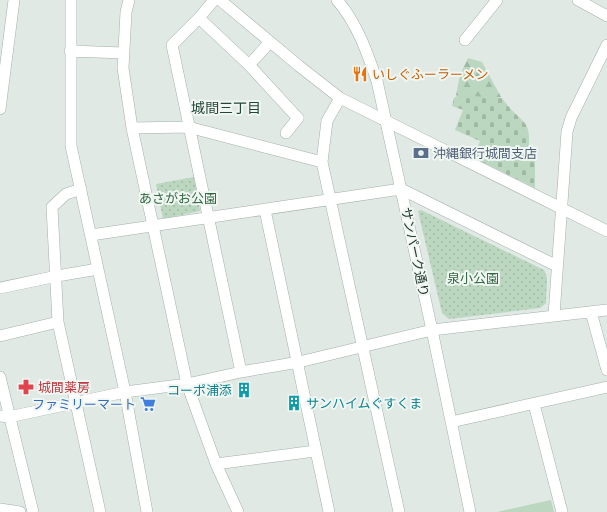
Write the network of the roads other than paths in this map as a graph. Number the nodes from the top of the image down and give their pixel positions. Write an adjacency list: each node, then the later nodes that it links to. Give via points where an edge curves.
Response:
1 (14, 0): 17 (street)
2 (71, 0): 14 (street)
3 (129, 0): 15 (street)
4 (214, 0): 10 (street)
5 (220, 0): 12 (street)
6 (497, 0): 11 (street)
7 (578, 0): 9 (street)
8 (344, 3): 20 (street, サンパーク通り, via 377,81)
9 (607, 16)
10 (199, 18): 16 (street); 21 (street, via 172,45)
11 (465, 40)
12 (270, 42): 16 (street); 18 (street)
13 (607, 45): 28 (street, via 571,118 564,150)
14 (70, 51): 15 (street); 25 (street, via 71,146)
15 (123, 53): 22 (street, via 125,90)
16 (249, 65): 23 (street, via 298,118)
17 (2, 84): 19 (street)
18 (340, 98): 20 (street); 24 (street, via 327,121)
19 (0, 109)
20 (386, 120): 26 (street, サンパーク通り); 28 (street)
21 (188, 127): 22 (street); 24 (street); 30 (street)
22 (132, 128): 31 (street)
23 (286, 133)
24 (322, 162): 27 (street)
25 (81, 189): 33 (street); 36 (street, via 66,194 52,207)
26 (401, 189): 27 (street); 34 (street); 42 (street, サンパーク通り)
27 (329, 200): 29 (street); 44 (street)
28 (561, 207): 32 (street); 34 (street)
29 (265, 210): 30 (street); 45 (street)
30 (208, 218): 31 (street); 47 (street)
31 (153, 225): 33 (street); 49 (street)
32 (607, 231)
33 (91, 235): 35 (street)
34 (557, 266): 40 (street)
35 (98, 269): 36 (street); 51 (street)
36 (57, 276): 37 (street); 41 (street)
37 (0, 288)
38 (607, 310): 39 (street)
39 (591, 312): 40 (street); 46 (street)
40 (554, 315): 42 (street)
41 (58, 322): 43 (street); 52 (street)
42 (432, 330): 44 (street); 55 (street, サンパーク通り)
43 (0, 336)
44 (362, 347): 45 (street); 65 (street)
45 (299, 362): 47 (street); 56 (street)
46 (607, 370)
47 (241, 372): 49 (street)
48 (0, 377): 54 (street)
49 (187, 384): 51 (street); 57 (street)
50 (607, 387): 53 (street)
51 (125, 392): 52 (street); 62 (street)
52 (76, 402): 54 (street); 61 (street)
53 (534, 404): 55 (street); 67 (street)
54 (4, 417): 60 (street)
55 (451, 422): 66 (street, サンパーク通り)
56 (315, 451): 57 (street); 64 (street)
57 (216, 464): 63 (street)
58 (0, 509): 59 (street)
59 (20, 512)
60 (33, 512)
61 (100, 512)
62 (147, 512)
63 (238, 512)
64 (329, 512)
65 (399, 512)
66 (470, 512)
67 (562, 512)

